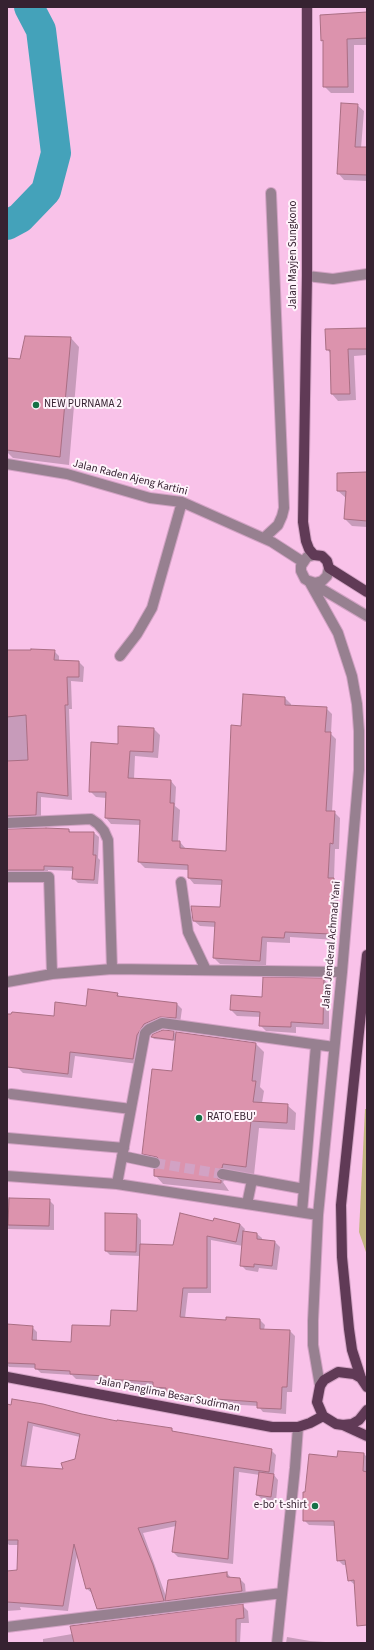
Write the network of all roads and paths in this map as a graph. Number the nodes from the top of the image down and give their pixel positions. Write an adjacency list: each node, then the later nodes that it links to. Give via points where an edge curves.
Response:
1 (307, 7): 4 (main road, Jalan Mayjen Sungkono)
2 (271, 192): 7 (street, via 284,508 278,525)
3 (367, 274): 4 (street, via 333,279)
4 (306, 276): 8 (main road, Jalan Mayjen Sungkono, via 302,503 304,532 309,549)
5 (7, 464): 6 (street, Jalan Raden Ajeng Kartini, via 67,474 150,498)
6 (182, 502): 7 (street, Jalan Raden Ajeng Kartini); 14 (street, via 152,608)
7 (264, 538): 9 (street, Jalan Raden Ajeng Kartini)
8 (314, 555): 9 (street, via 307,556); 10 (main road, via 322,556)
9 (303, 562): 11 (street, via 302,576)
10 (329, 568): 11 (street, via 327,576 322,581); 12 (main road)
11 (309, 582): 13 (street); 21 (street, Jalan Jenderal Achmad Yani, via 338,633 352,676 357,704 359,770)
12 (367, 592)
13 (367, 616)
14 (120, 656)
15 (7, 823): 19 (street, via 90,819 104,831 108,840)
16 (7, 877): 22 (street, via 49,877)
17 (181, 882): 20 (street, via 188,932)
18 (367, 955): 40 (main road, via 341,1205 342,1257 349,1329)
19 (112, 969): 20 (street); 22 (street)
20 (206, 970): 21 (street)
21 (342, 972): 25 (street, Jalan Jenderal Achmad Yani)
22 (52, 974): 23 (street)
23 (7, 982)
24 (316, 1045): 25 (street); 27 (street, via 162,1023 145,1033); 35 (street)
25 (334, 1047): 38 (street, Jalan Jenderal Achmad Yani)
26 (11, 1094): 27 (street)
27 (131, 1109): 29 (street)
28 (8, 1138): 29 (street)
29 (123, 1152): 30 (street); 34 (street)
30 (155, 1163)
31 (222, 1174): 33 (street)
32 (7, 1176): 34 (street)
33 (252, 1180): 35 (street); 36 (street)
34 (117, 1184): 36 (street)
35 (304, 1189): 37 (street)
36 (247, 1204): 37 (street)
37 (302, 1212): 38 (street)
38 (318, 1215): 41 (street, Jalan Jenderal Achmad Yani, via 313,1345)
39 (7, 1377): 46 (main road, Jalan Panglima Besar Sudirman, via 272,1427)
40 (360, 1378): 41 (main road, via 354,1374 338,1372 324,1380); 42 (main road)
41 (320, 1386): 44 (main road, via 317,1402)
42 (367, 1387)
43 (367, 1410): 45 (main road, via 359,1420)
44 (323, 1416): 45 (main road); 46 (main road, Jalan Panglima Besar Sudirman)
45 (343, 1425): 47 (main road)
46 (298, 1427): 48 (street)
47 (367, 1436)
48 (282, 1593): 49 (street); 50 (street)
49 (7, 1627)
50 (277, 1643)

